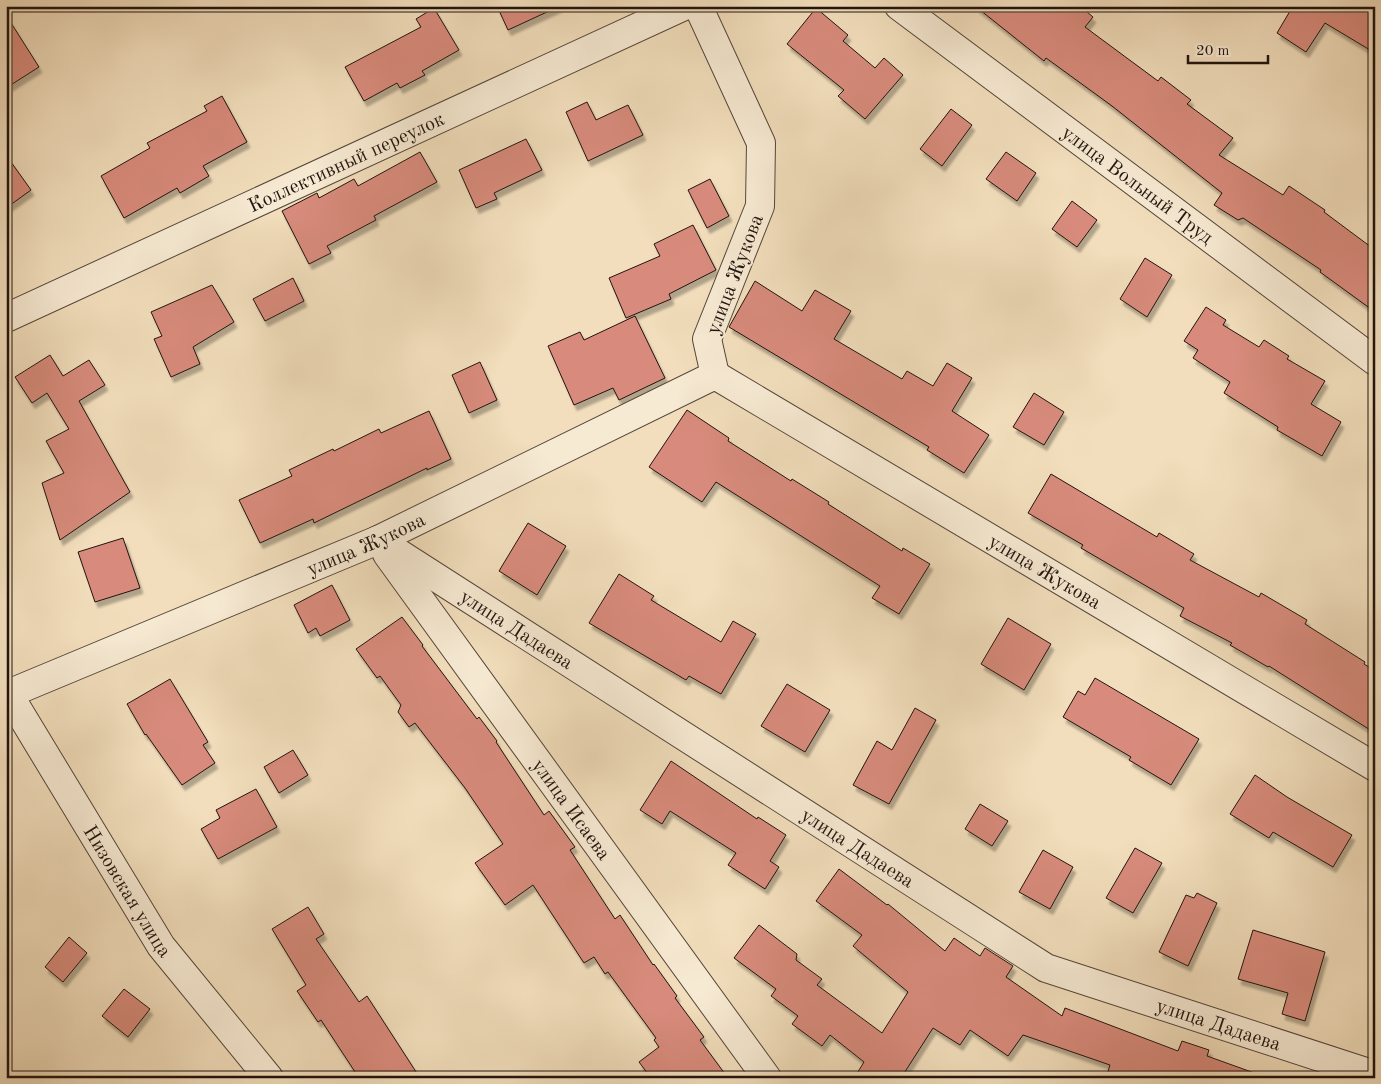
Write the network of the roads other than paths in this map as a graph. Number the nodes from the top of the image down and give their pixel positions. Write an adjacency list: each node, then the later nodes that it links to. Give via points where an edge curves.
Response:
1 (684, 6): 4 (street, Коллективный переулок)
2 (698, 6): 6 (street, улица Жукова, via 761,143 760,206 707,339)
3 (899, 6): 5 (street, улица Вольный Труд)
4 (6, 318)
5 (1375, 361)
6 (715, 375): 7 (street, улица Жукова); 9 (street, улица Жукова)
7 (378, 540): 8 (street, улица Жукова); 10 (street, улица Дадаева, via 1046,968); 12 (street, улица Исаева)
8 (7, 692): 11 (street, Низовская улица, via 161,946)
9 (1375, 767)
10 (1375, 1075)
11 (269, 1078)
12 (768, 1078)

